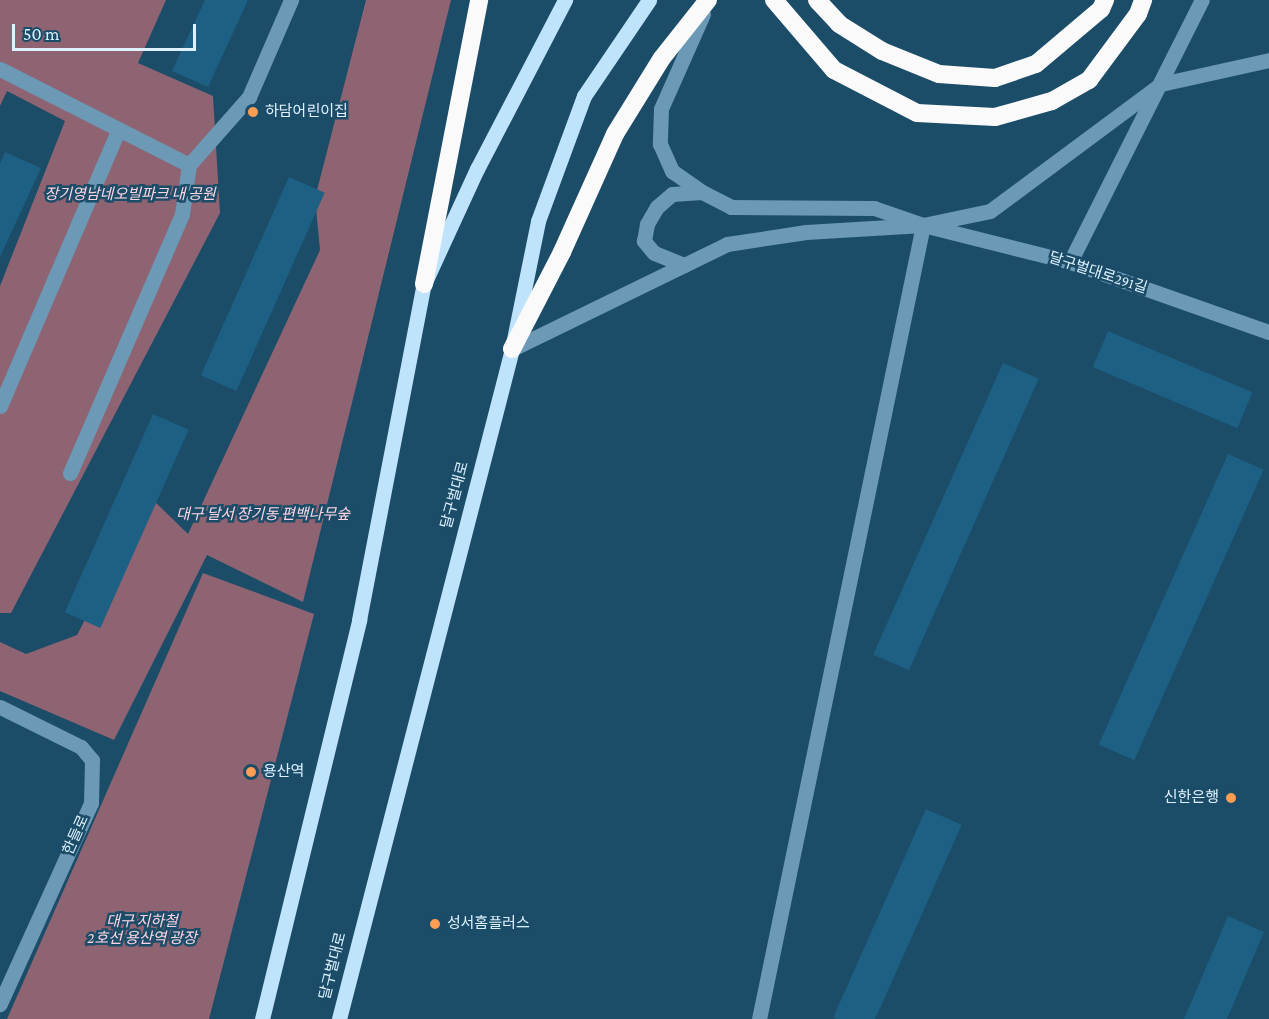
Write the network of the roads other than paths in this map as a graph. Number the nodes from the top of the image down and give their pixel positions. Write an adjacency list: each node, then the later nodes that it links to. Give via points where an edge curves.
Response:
1 (291, 0): 15 (street, via 249,97)
2 (479, 0): 20 (highway)
3 (565, 0): 20 (main road, via 477,169)
4 (649, 0): 22 (main road, 달구벌대로, via 584,96 538,221)
5 (709, 0): 16 (street, via 661,109 660,144 672,171); 22 (highway, via 662,58 615,134 562,252)
6 (817, 0): 7 (highway, via 838,24 882,51 939,74 995,78 1036,64 1101,9)
7 (1105, 0)
8 (1143, 0): 10 (highway, via 1138,14 1089,80 1052,101 995,117 917,113 896,103 834,70)
9 (1202, 0): 13 (street)
10 (776, 3)
11 (1269, 60): 13 (street)
12 (0, 69): 14 (street)
13 (1161, 84): 17 (street, via 990,211); 18 (street)
14 (119, 129): 15 (street); 23 (street)
15 (189, 165): 24 (street, via 182,213)
16 (702, 192): 17 (street, via 731,207 874,208); 19 (street, via 672,194 657,207 647,224 644,241 654,253)
17 (923, 225): 18 (street, 달구벌대로291길); 19 (street, via 806,232 727,244); 29 (street)
18 (1070, 262): 21 (street, 달구벌대로291길)
19 (684, 265): 22 (street, via 643,289 571,318)
20 (424, 284): 27 (main road, via 359,620)
21 (1269, 332)
22 (512, 349): 28 (main road, 달구벌대로)
23 (0, 406)
24 (70, 473)
25 (0, 707): 26 (street, 한들로, via 81,747 92,760 91,803)
26 (0, 1004)
27 (262, 1019)
28 (339, 1019)
29 (759, 1019)

